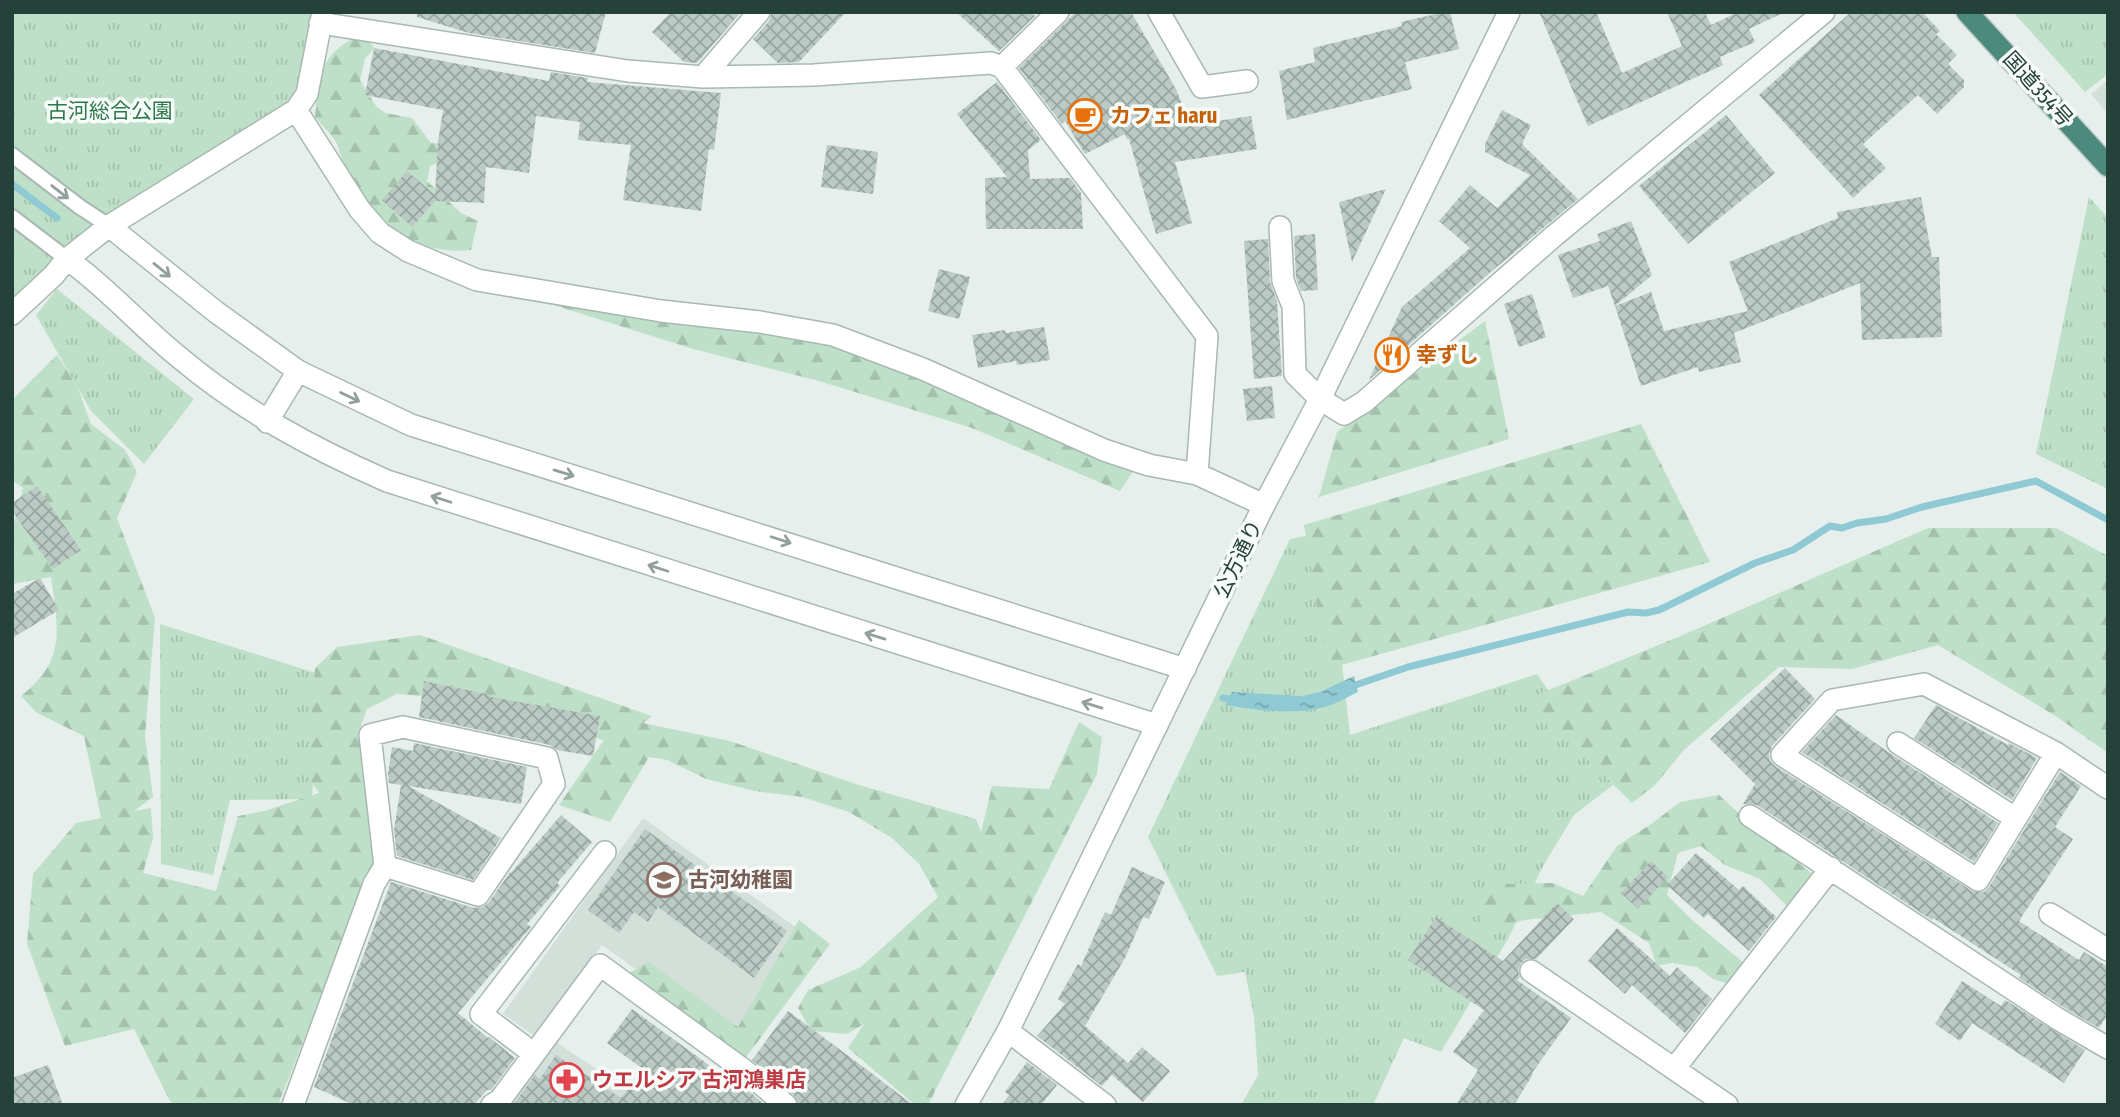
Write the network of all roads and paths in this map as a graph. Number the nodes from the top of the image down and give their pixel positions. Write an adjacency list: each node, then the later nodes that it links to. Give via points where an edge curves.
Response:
1 (759, 12): 9 (street)
2 (1058, 12): 8 (street)
3 (1159, 12): 10 (street, via 1202,87)
4 (1509, 12): 20 (street, 公方通り)
5 (1824, 12): 20 (street, via 1554,236 1364,402 1344,414)
6 (1967, 12): 13 (highway, 国道354号)
7 (321, 17): 9 (street, via 628,71); 11 (street, via 307,94)
8 (1002, 67): 9 (street, via 991,63); 22 (street, via 1207,336)
9 (703, 77)
10 (1247, 81)
11 (296, 110): 15 (street); 22 (street, via 360,210 380,233 408,251 477,280 833,335 923,369 1104,450)
12 (12, 155): 15 (lane, one-way to 15)
13 (2108, 166)
14 (12, 217): 17 (lane)
15 (109, 226): 17 (street); 19 (street, one-way to 19)
16 (1280, 226): 20 (street, via 1283,281 1293,306 1295,374)
17 (67, 259): 18 (street); 21 (street, via 177,357)
18 (12, 314)
19 (298, 371): 21 (street); 24 (street, one-way to 24, via 411,425)
20 (1320, 398): 23 (street, 公方通り)
21 (267, 422): 25 (street, one-way to 21, via 387,481)
22 (1197, 474): 23 (street)
23 (1264, 505): 24 (street, 公方通り)
24 (1185, 669): 25 (street, 公方通り)
25 (1157, 726): 37 (street, 公方通り)
26 (1898, 743): 30 (street)
27 (2056, 753): 28 (street); 30 (street); 30 (street, via 1924,684 1832,700 1782,755 1978,880)
28 (2108, 788)
29 (1750, 816): 33 (street)
30 (2015, 818)
31 (605, 852): 39 (street, via 481,1014)
32 (385, 866): 32 (street, via 478,895 554,784 547,758 403,727 370,735); 41 (street, via 374,884)
33 (1831, 868): 38 (street); 40 (street)
34 (2050, 914): 35 (street)
35 (2108, 950)
36 (1531, 971): 40 (street)
37 (1008, 1031): 44 (street, 公方通り); 45 (street)
38 (2108, 1048)
39 (534, 1054): 42 (street); 43 (street, via 600,965)
40 (1674, 1069): 46 (street)
41 (293, 1105)
42 (492, 1105)
43 (786, 1105)
44 (966, 1105)
45 (1105, 1105)
46 (1727, 1105)

